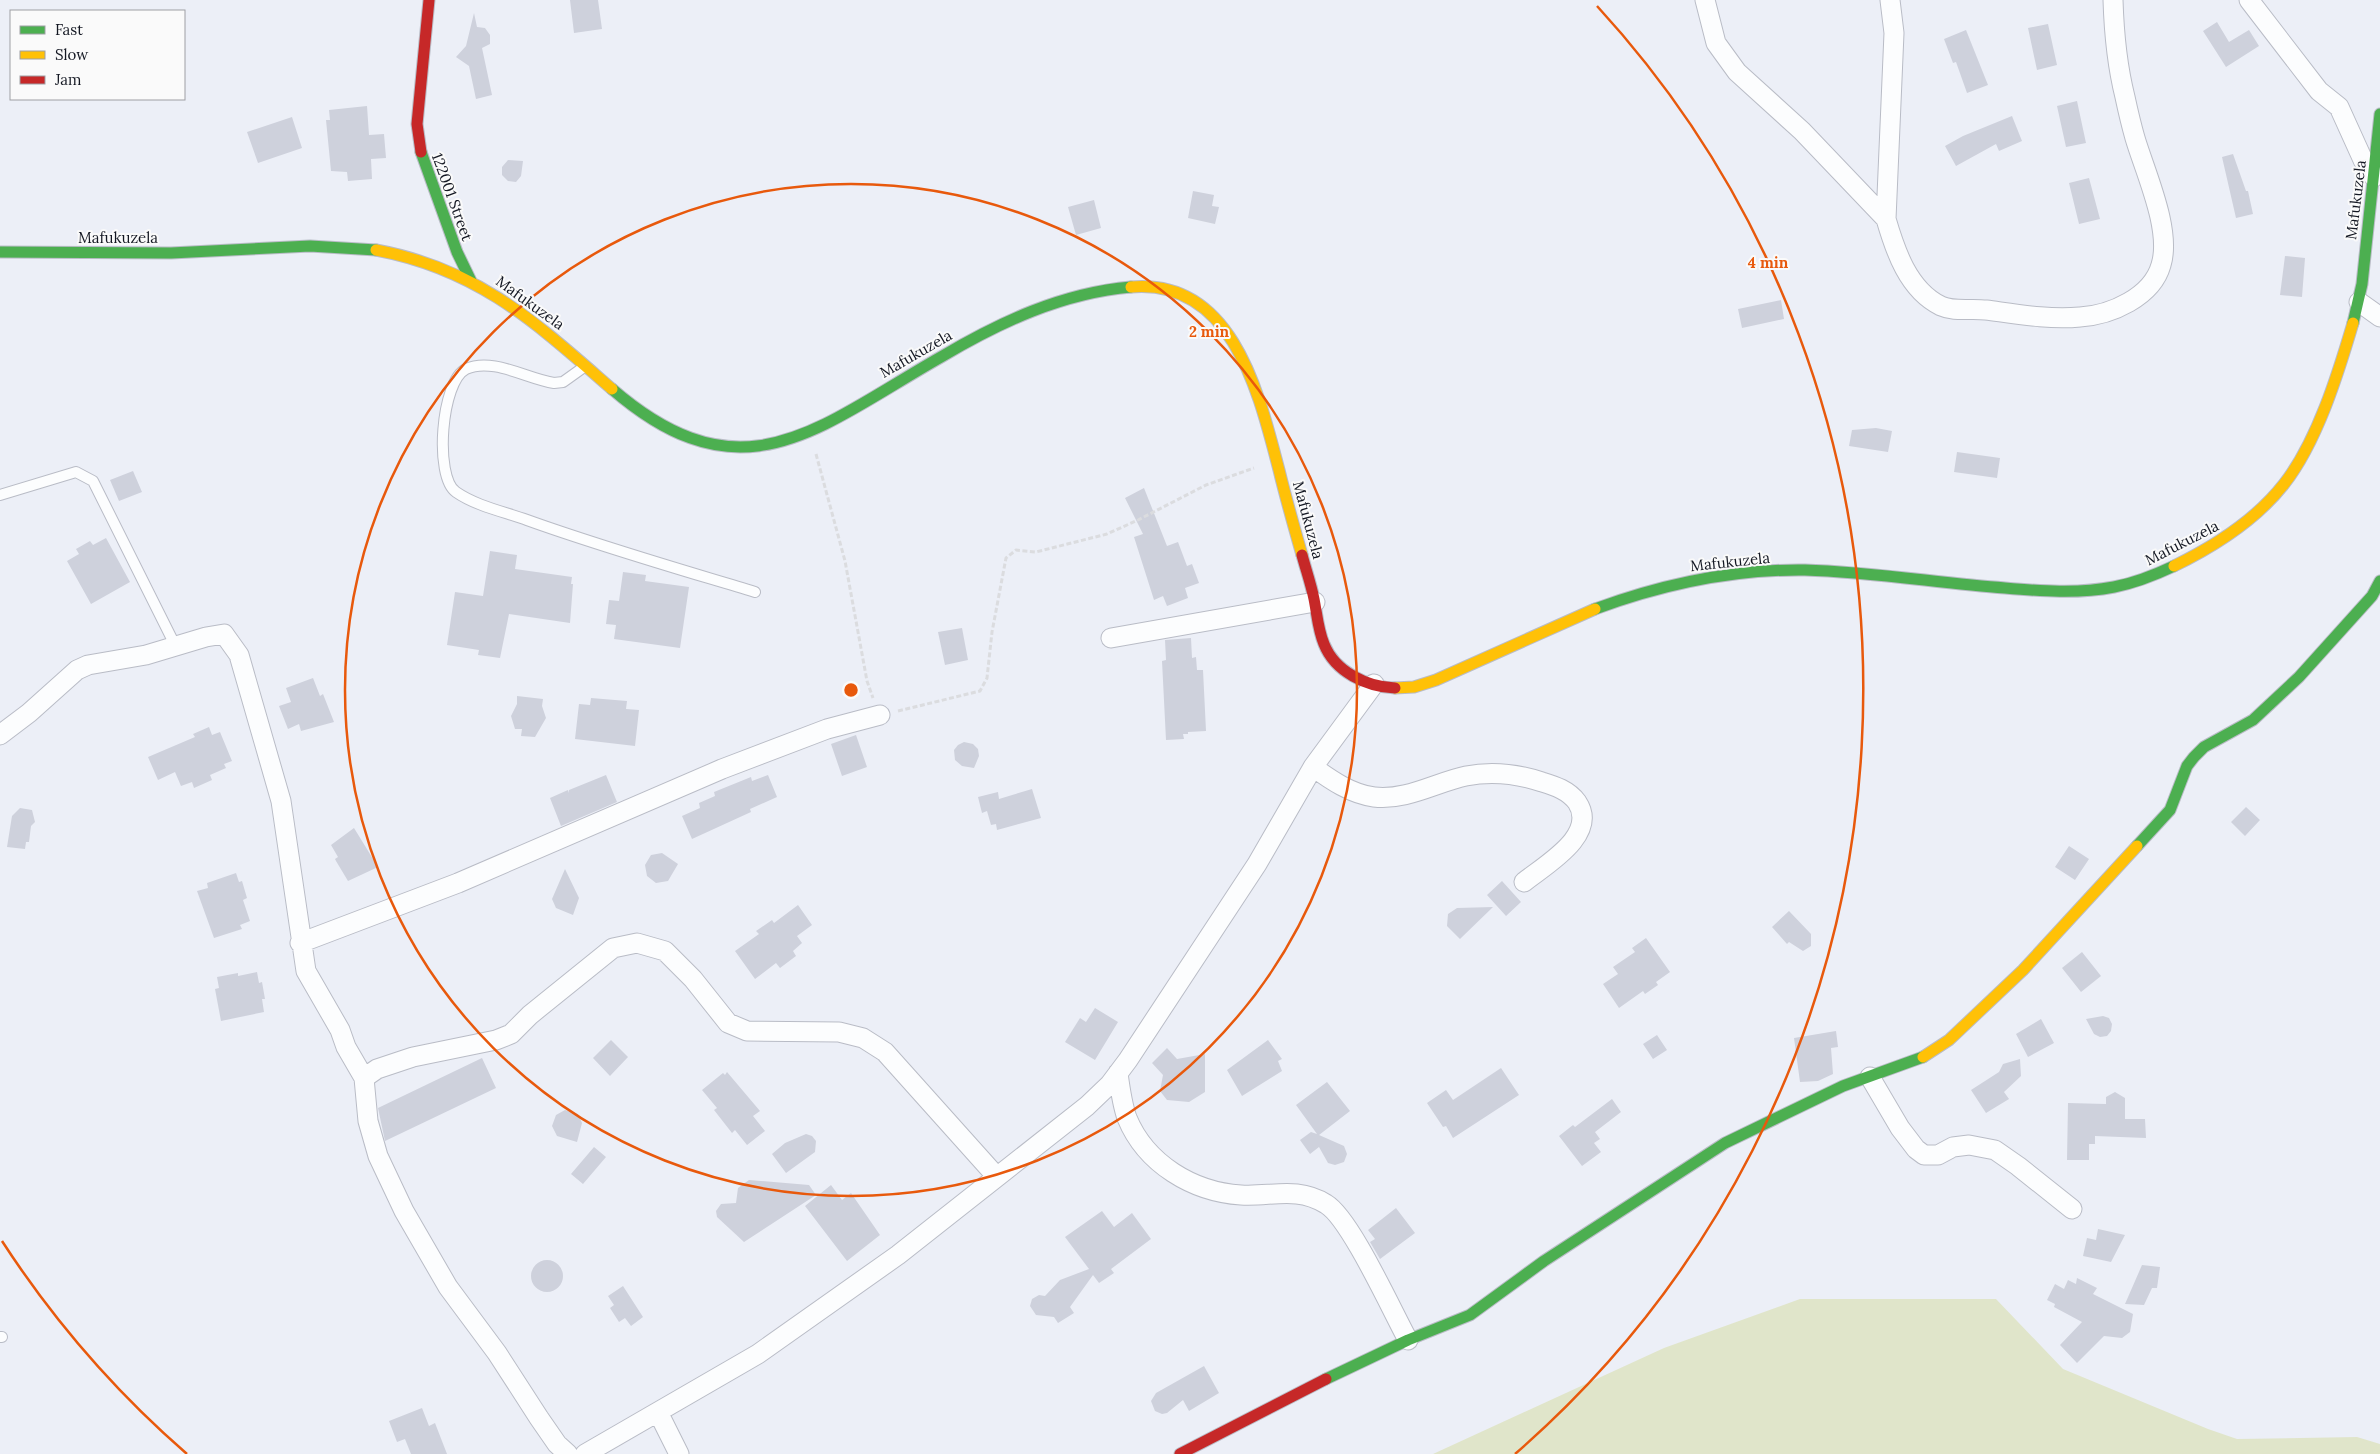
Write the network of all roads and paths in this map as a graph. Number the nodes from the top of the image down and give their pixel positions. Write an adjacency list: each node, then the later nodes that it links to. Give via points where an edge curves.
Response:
1 (429, 0): 10 (main road, 122001 Street, via 417,124 420,150 457,252)
2 (1705, 0): 8 (street, via 1716,43 1737,72 1802,132)
3 (1890, 0): 8 (street, via 1894,33)
4 (2113, 0): 8 (street, via 2115,48 2123,89 2135,139 2148,172 2162,237 2164,253 2161,267 2149,288 2106,312 2080,317 2035,316 1941,306 1912,281 1894,247)
5 (2250, 0): 7 (street, via 2319,91 2339,107)
6 (2380, 114): 7 (main road, Mafukuzela)
7 (2374, 177): 11 (main road, Mafukuzela)
8 (1886, 219)
9 (0, 252): 10 (main road, Mafukuzela, via 170,253 332,244 428,262)
10 (471, 281): 13 (main road, Mafukuzela, via 500,296)
11 (2359, 302): 12 (street); 22 (main road, Mafukuzela, via 2324,408 2305,450 2284,485 2222,541 2158,574 2115,587 2073,591 1822,571 1754,571 1705,576 1636,594 1566,620 1436,680 1408,688)
12 (2380, 317)
13 (585, 366): 14 (main road, Mafukuzela, via 624,401 668,429 694,439 724,446 750,447 774,445); 18 (lane, via 563,382 554,383 496,367 474,366 460,374 448,398 444,433 444,471 451,488 471,499 596,544)
14 (811, 432): 15 (main road, Mafukuzela, via 951,350 1022,316 1065,299 1111,287 1148,286 1182,294 1202,306 1234,342 1257,396); 23 (path, via 845,561 867,681)
15 (1276, 460): 19 (main road, Mafukuzela); 23 (path, via 1206,485 1107,534 1036,552 1016,550 1006,558 987,678 980,691)
16 (0, 495): 21 (lane, via 76,472 93,481)
17 (2380, 582): 29 (main road, via 2372,596 2337,635 2253,720 2194,756 2170,810 2158,825 1981,1012 1949,1040 1923,1057)
18 (755, 592)
19 (1315, 602): 20 (street); 22 (main road, Mafukuzela, via 1325,649 1340,666 1362,681)
20 (1111, 638)
21 (176, 647): 24 (street, via 77,670); 27 (street, via 224,634 239,655 281,800)
22 (1374, 684): 25 (street)
23 (880, 715): 27 (street, via 827,729 722,769 458,883)
24 (0, 735)
25 (1313, 767): 26 (street, via 1336,783 1375,797 1412,792 1467,775 1507,773 1560,788 1571,795 1582,810 1581,827 1574,841); 28 (street, via 1257,864)
26 (1524, 882)
27 (300, 943): 30 (street, via 306,971)
28 (1118, 1073): 31 (street, via 1087,1106); 33 (street, via 1127,1118 1142,1143 1166,1168 1198,1187 1241,1195 1286,1192 1328,1204 1352,1234)
29 (1870, 1077): 32 (street, via 1900,1128 1924,1155 1968,1144 1995,1150); 33 (main road, via 1843,1086 1725,1143 1544,1261 1470,1315)
30 (364, 1078): 31 (street, via 377,1069 413,1057 511,1034 613,948 637,943 665,951 693,979 728,1023 747,1031 839,1032 863,1038 885,1052); 35 (street, via 368,1121 378,1156 404,1211 448,1286 557,1444)
31 (997, 1177): 34 (street, via 898,1255 758,1354)
32 (2072, 1209)
33 (1408, 1340): 38 (main road)
34 (658, 1412): 36 (street); 37 (street)
35 (568, 1454)
36 (585, 1454)
37 (679, 1454)
38 (1180, 1454)

